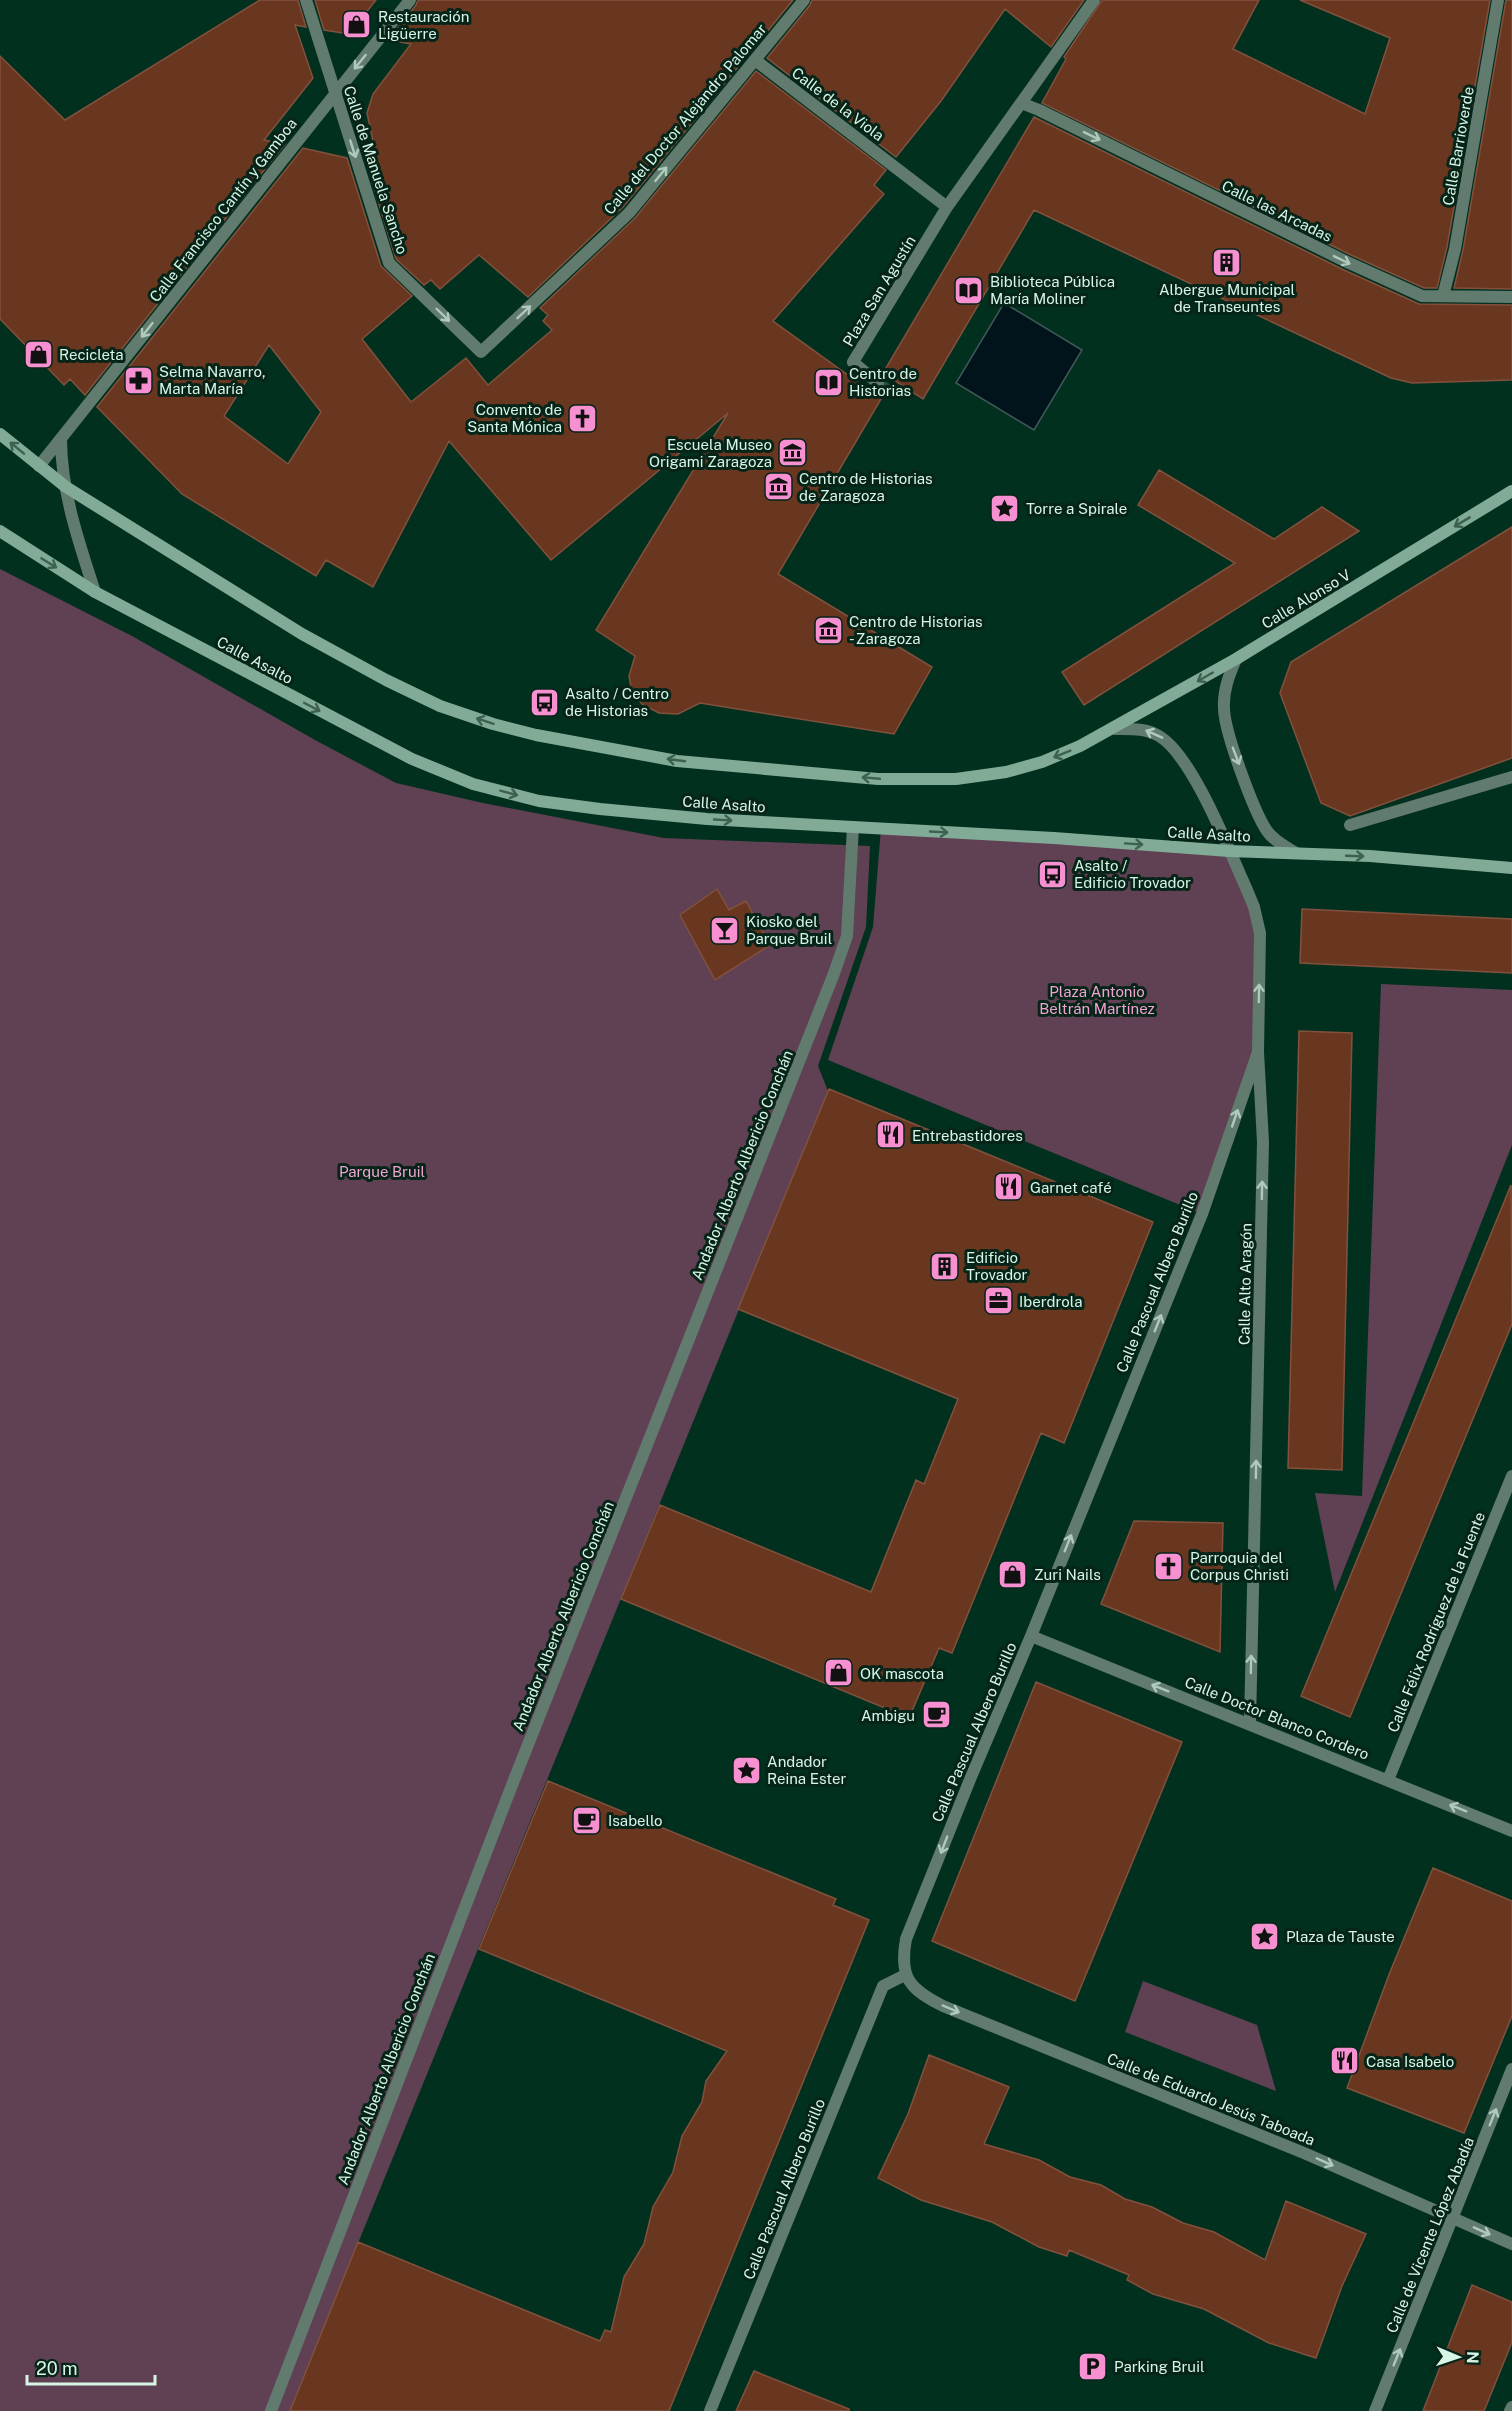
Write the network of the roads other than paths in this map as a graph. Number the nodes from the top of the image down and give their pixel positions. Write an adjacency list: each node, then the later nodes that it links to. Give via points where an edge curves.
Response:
1 (306, 0): 7 (street, Calle de Manuela Sancho)
2 (410, 0): 7 (street, Calle Francisco Cantín y Gamboa, one-way to 7)
3 (804, 0): 6 (street, Calle del Doctor Alejandro Palomar)
4 (1094, 0): 8 (street, Plaza San Agustín)
5 (1498, 0): 10 (street, Calle Barrioverde, via 1455,249)
6 (755, 60): 9 (street, Calle de la Viola); 12 (street, Calle del Doctor Alejandro Palomar, one-way to 6, via 629,213)
7 (335, 93): 12 (street, Calle de Manuela Sancho, one-way to 12, via 389,263); 15 (street, Calle Francisco Cantín y Gamboa, one-way to 15)
8 (1021, 103): 9 (street, Plaza San Agustín); 10 (street, Calle las Arcadas, one-way to 10, via 1347,262 1422,296)
9 (947, 207): 13 (street, Plaza San Agustín, via 853,362)
10 (1443, 296): 11 (street, Calle las Arcadas)
11 (1512, 297)
12 (481, 352)
13 (878, 383)
14 (0, 434): 16 (main road, one-way to 14)
15 (61, 440): 16 (street, Calle Francisco Cantín y Gamboa); 17 (street)
16 (39, 466): 17 (main road)
17 (66, 487): 20 (street); 22 (main road, one-way to 17, via 1042,762 956,779 878,779 685,761 536,735 440,706 386,680 302,634)
18 (1512, 491): 21 (main road, Calle Alonso V, one-way to 21)
19 (0, 531): 20 (main road, Calle Asalto, one-way to 20)
20 (95, 592): 25 (main road, Calle Asalto, one-way to 25, via 402,754 473,784 539,801 600,809)
21 (1236, 659): 22 (main road, Calle Alonso V, one-way to 22); 27 (street, one-way to 27, via 1225,691 1226,730 1267,832)
22 (1115, 729): 26 (street, Calle Alto Aragón, one-way to 22, via 1188,767 1173,746 1149,731)
23 (1512, 777): 24 (street)
24 (1350, 825)
25 (852, 827): 26 (main road, Calle Asalto, one-way to 26); 40 (street, Andador Alberto Albericio Conchán, via 847,936 833,976 517,1772)
26 (1229, 851): 27 (main road, Calle Asalto); 29 (street, Calle Alto Aragón, one-way to 26, via 1260,933 1254,907)
27 (1296, 853): 28 (main road, Calle Asalto, one-way to 28)
28 (1512, 868)
29 (1257, 1052): 31 (street, Calle Pascual Albero Burillo, one-way to 29, via 1202,1214); 32 (street, Calle Alto Aragón, one-way to 29, via 1263,1142)
30 (1512, 1476): 33 (street, Calle Félix Rodríguez de la Fuente)
31 (1031, 1636): 32 (street, Calle Doctor Blanco Cordero, one-way to 31); 35 (street, Calle Pascual Albero Burillo, one-way to 35, via 906,1939)
32 (1250, 1723): 33 (street, Calle Doctor Blanco Cordero)
33 (1388, 1779): 34 (street, Calle Doctor Blanco Cordero, one-way to 33)
34 (1512, 1830)
35 (905, 1975): 38 (street, Calle de Eduardo Jesús Taboada, one-way to 38, via 914,1989 943,2006 1304,2153); 41 (street, Calle Pascual Albero Burillo, via 883,1986)
36 (1512, 2069): 37 (street, Calle de Vicente López Abadía)
37 (1507, 2095): 38 (street, Calle de Vicente López Abadía, one-way to 37)
38 (1452, 2218): 39 (street, Calle de Eduardo Jesús Taboada, one-way to 39); 42 (street, Calle de Vicente López Abadía, one-way to 38)
39 (1512, 2244)
40 (271, 2411)
41 (710, 2411)
42 (1375, 2411)

